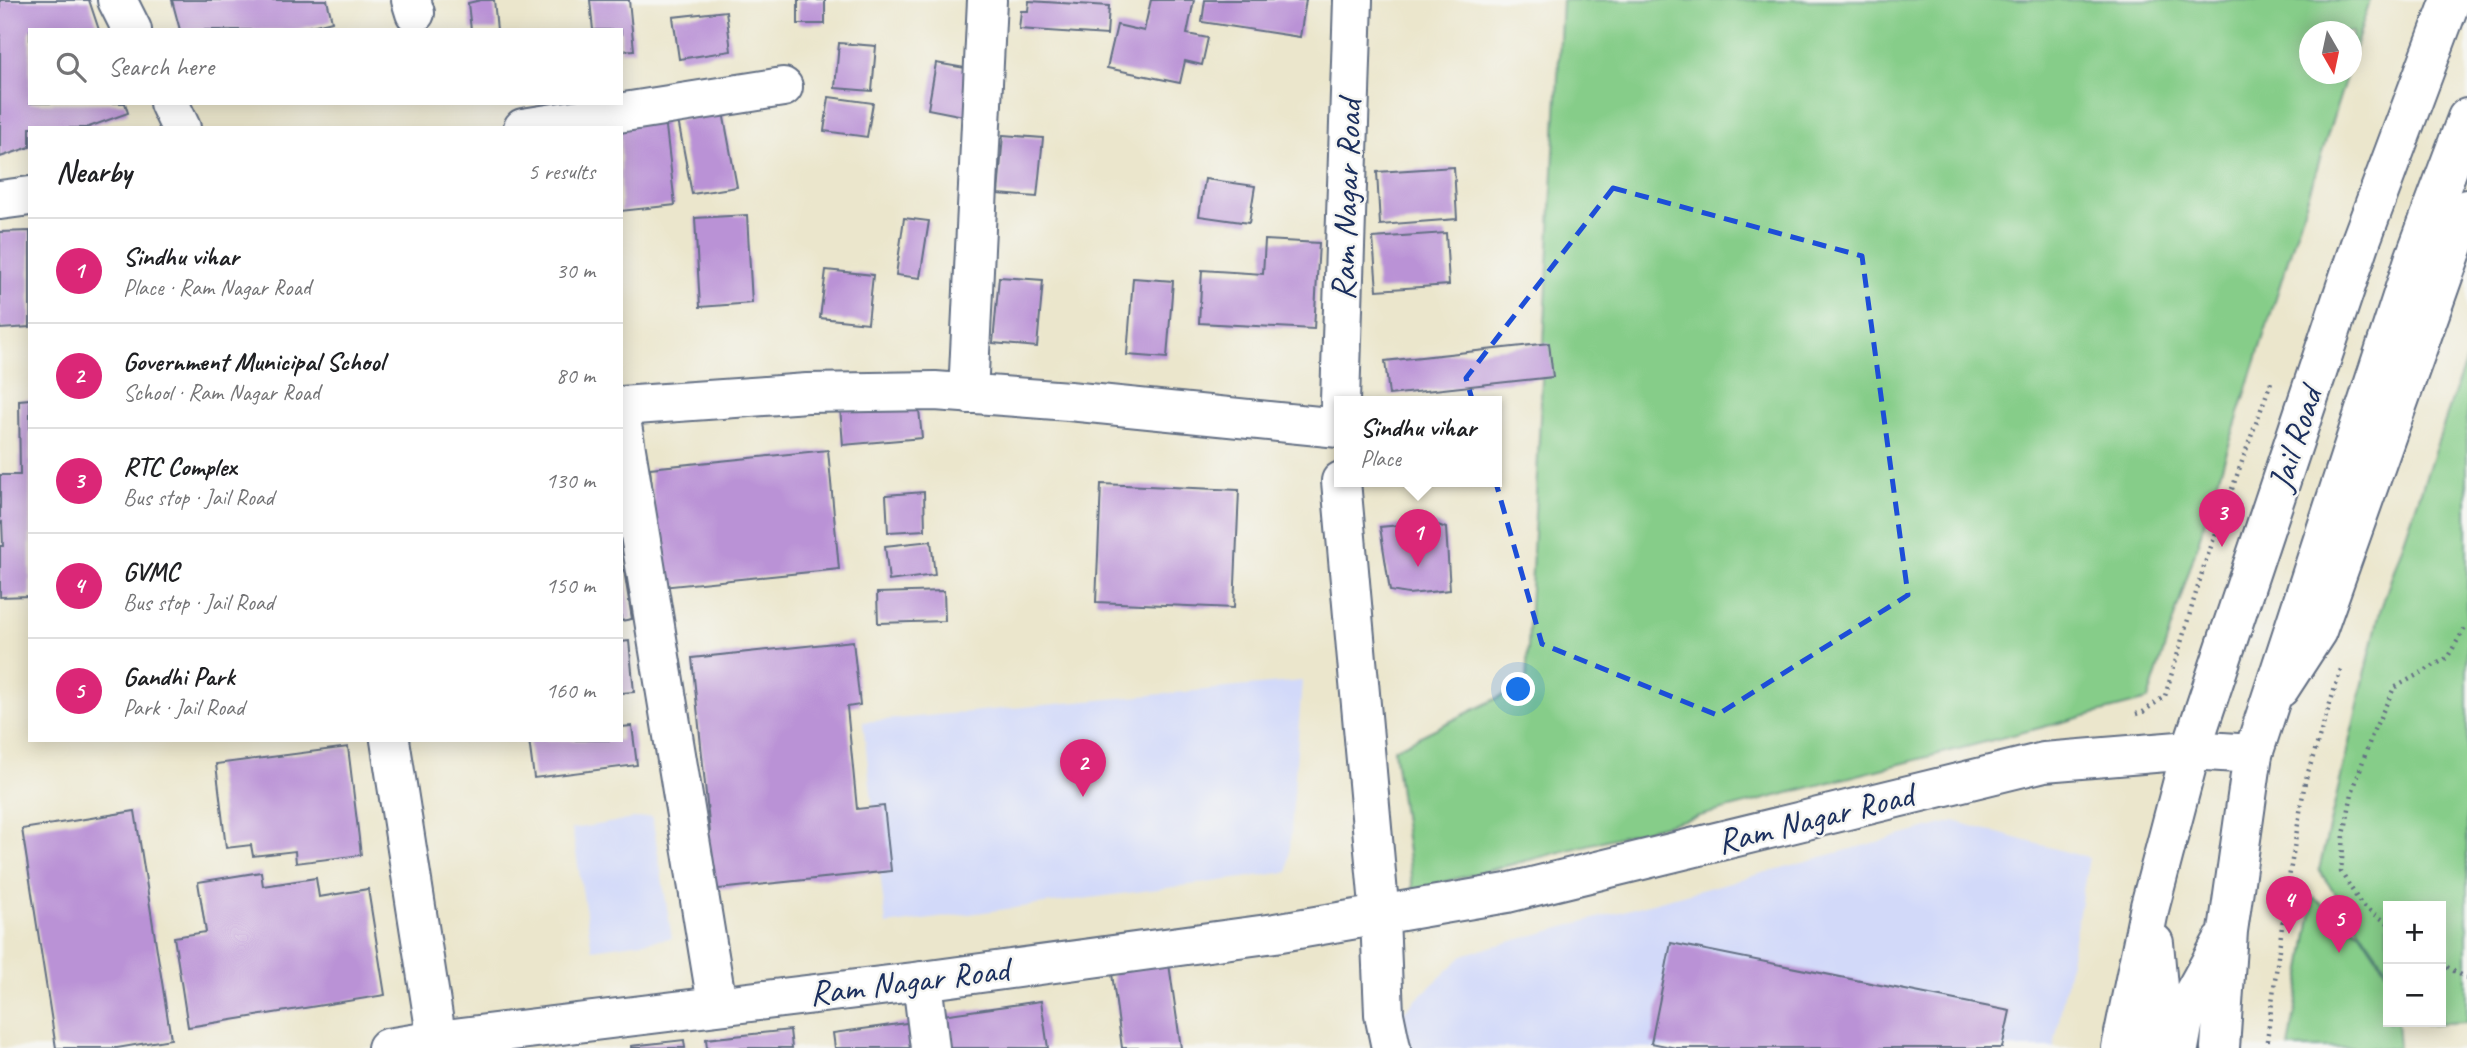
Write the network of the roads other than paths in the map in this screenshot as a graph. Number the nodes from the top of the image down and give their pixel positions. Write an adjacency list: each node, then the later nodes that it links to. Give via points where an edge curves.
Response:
1 (117, 0): 5 (street)
2 (987, 0): 14 (street)
3 (1353, 0): 15 (street, Ram Nagar Road)
4 (2451, 0): 22 (street, Jail Road, via 2362,238)
5 (131, 28)
6 (783, 87): 10 (street)
7 (170, 105): 9 (street)
8 (2467, 118): 20 (street, Jail Road, via 2415,257)
9 (180, 126)
10 (536, 126)
11 (28, 196): 12 (street)
12 (0, 200)
13 (2467, 209): 20 (street, via 2317,631)
14 (968, 394): 16 (street, via 807,393); 17 (street)
15 (1340, 396)
16 (623, 406)
17 (1334, 428)
18 (623, 431): 28 (street)
19 (1342, 487): 25 (street)
20 (2269, 705): 23 (street, Jail Road)
21 (390, 742): 29 (street)
22 (2191, 750): 23 (street, Ram Nagar Road); 24 (street, Jail Road); 25 (street, Ram Nagar Road, via 2044,762 1507,893)
23 (2253, 754): 26 (street, Jail Road)
24 (2150, 906): 33 (street, Jail Road); 34 (street, via 2161,1020)
25 (1380, 916): 27 (street, Ram Nagar Road); 32 (street, via 1384,1014)
26 (2228, 931): 35 (street, via 2187,1004); 36 (street, Jail Road)
27 (922, 981): 28 (street, Ram Nagar Road); 31 (street)
28 (717, 1004): 29 (street, Ram Nagar Road)
29 (438, 1044): 30 (street, Ram Nagar Road)
30 (387, 1048)
31 (930, 1048)
32 (1391, 1048)
33 (2121, 1048)
34 (2157, 1048)
35 (2179, 1048)
36 (2220, 1048)

